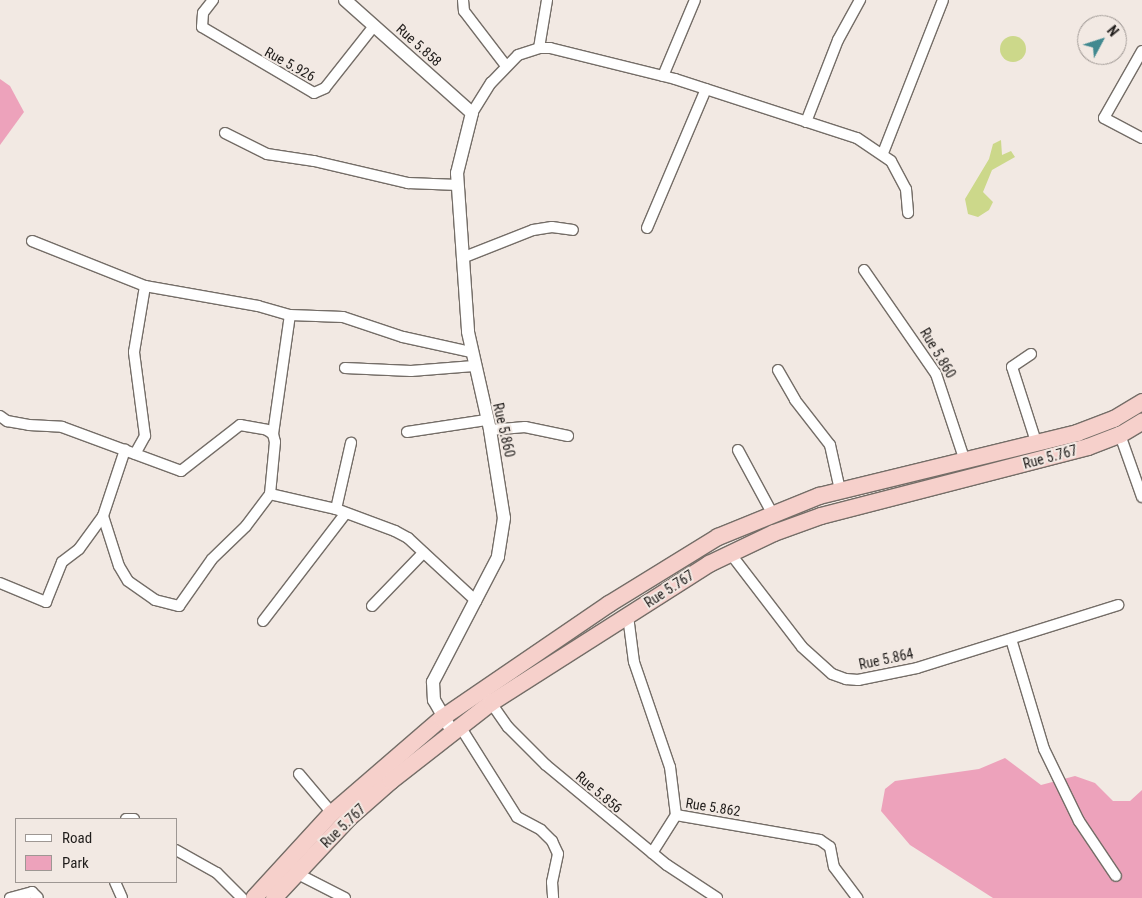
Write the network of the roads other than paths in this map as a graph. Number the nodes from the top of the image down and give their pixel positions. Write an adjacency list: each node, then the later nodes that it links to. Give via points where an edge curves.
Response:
1 (213, 0): 8 (street, Rue 5.926, via 203,13 202,27 314,93 325,88)
2 (345, 0): 8 (street, Rue 5.858)
3 (463, 0): 11 (street, via 464,11)
4 (547, 0): 9 (street)
5 (695, 0): 12 (street)
6 (860, 0): 15 (street, via 832,54)
7 (943, 0): 18 (street)
8 (374, 26): 14 (street, Rue 5.858)
9 (540, 48): 11 (street, via 518,56); 12 (street)
10 (1142, 51): 17 (street, via 1104,118)
11 (506, 66): 14 (street)
12 (663, 76): 13 (street)
13 (706, 89): 15 (street); 21 (street)
14 (472, 113): 19 (street, Rue 5.860, via 458,161)
15 (806, 122): 18 (street, via 857,138)
16 (225, 133): 19 (street, via 267,154 314,161 408,183)
17 (1142, 138)
18 (883, 153): 20 (street, via 900,174 906,189)
19 (458, 186): 24 (street, Rue 5.860)
20 (908, 213)
21 (647, 228)
22 (573, 230): 24 (street, via 552,227 532,230)
23 (32, 241): 26 (street)
24 (462, 258): 28 (street, Rue 5.860)
25 (864, 270): 46 (street, Rue 5.860, via 936,374)
26 (145, 286): 27 (street, via 258,306); 45 (street, via 134,352 145,436)
27 (290, 316): 28 (street, via 343,317 403,337); 39 (street)
28 (471, 352): 30 (street, Rue 5.860)
29 (1032, 354): 43 (street, via 1012,366)
30 (474, 366): 31 (street, via 411,371); 37 (street, Rue 5.860)
31 (345, 368)
32 (778, 370): 47 (street, via 795,400 830,445)
33 (1142, 402): 35 (highway)
34 (0, 416): 45 (street, via 7,421 29,425 62,427)
35 (1114, 419): 40 (street); 43 (highway)
36 (1142, 422): 40 (highway, Rue 5.767)
37 (488, 425): 38 (street); 41 (street, via 525,427); 56 (street, Rue 5.860, via 504,518 498,557)
38 (407, 432)
39 (273, 434): 45 (street, via 258,427 240,425 180,471); 48 (street)
40 (1120, 435): 49 (street); 54 (highway, Rue 5.767, via 1039,461 904,492 822,516)
41 (568, 436)
42 (351, 443): 50 (street)
43 (1037, 445): 46 (highway)
44 (738, 450): 51 (street)
45 (130, 452): 52 (street)
46 (965, 460): 47 (highway)
47 (840, 490): 51 (highway)
48 (270, 494): 50 (street); 52 (street, via 246,526 212,559 179,606 154,600 128,581 119,566)
49 (1142, 497)
50 (340, 512): 53 (street, via 395,531); 60 (street)
51 (772, 514): 62 (highway, via 718,537 686,556)
52 (103, 516): 55 (street, via 79,549 62,562 46,602)
53 (423, 553): 56 (street); 58 (street)
54 (730, 553): 59 (highway, Rue 5.767, via 683,578); 61 (street, Rue 5.864, via 802,647 832,674 846,679 858,680 917,668)
55 (0, 583)
56 (476, 601): 64 (street, Rue 5.860, via 432,682 434,700)
57 (1118, 605): 61 (street, Rue 5.864)
58 (372, 606)
59 (628, 616): 63 (highway, Rue 5.767); 68 (street, Rue 5.862, via 634,662 670,766)
60 (263, 621)
61 (1011, 639): 72 (street, via 1048,758 1079,821)
62 (481, 688): 63 (street, Rue 5.856); 64 (highway)
63 (491, 703): 65 (highway, Rue 5.767); 70 (street, Rue 5.856, via 508,727 546,765)
64 (442, 718): 65 (street, Rue 5.860); 67 (highway)
65 (457, 731): 71 (highway, Rue 5.767, via 391,781); 81 (street, via 517,816 541,830 552,841 558,854 552,882)
66 (299, 774): 67 (street)
67 (332, 813): 78 (highway)
68 (676, 815): 70 (street); 83 (street, Rue 5.862, via 820,840 830,847 834,867)
69 (178, 851): 77 (street, via 217,873)
70 (652, 853): 82 (street, Rue 5.856)
71 (296, 873): 79 (highway, Rue 5.767); 80 (street)
72 (1116, 876)
73 (115, 883): 76 (street)
74 (10, 898): 75 (street, via 32,892)
75 (38, 898)
76 (122, 898)
77 (242, 898)
78 (254, 898)
79 (274, 898)
80 (345, 898)
81 (553, 898)
82 (717, 898)
83 (857, 898)

